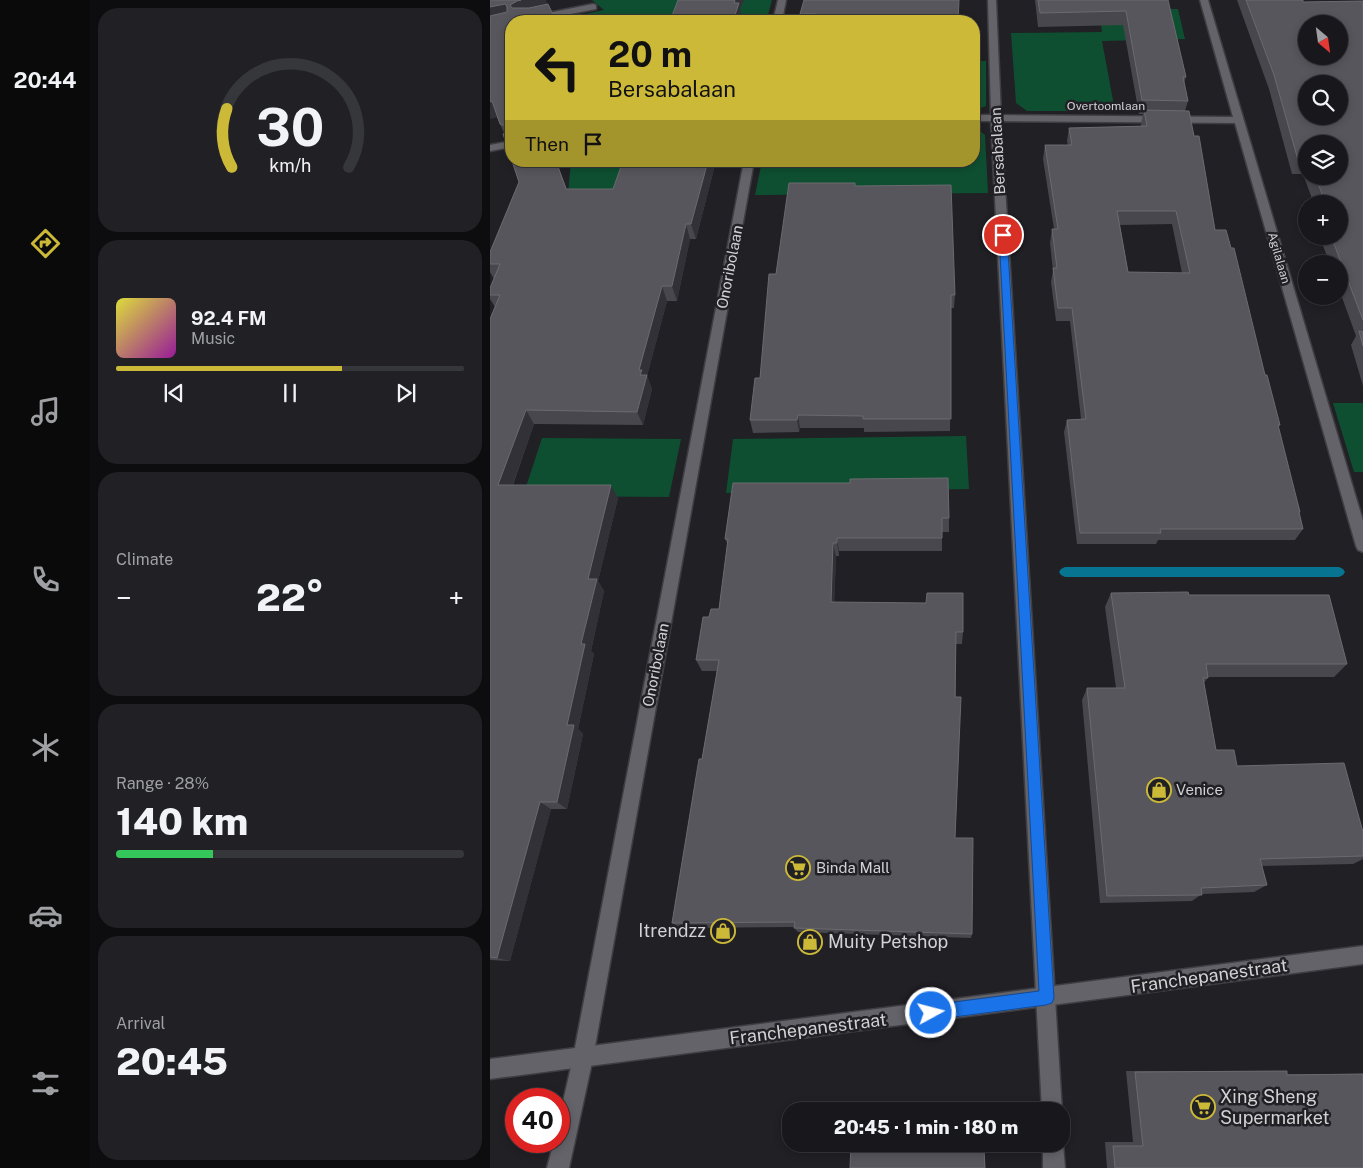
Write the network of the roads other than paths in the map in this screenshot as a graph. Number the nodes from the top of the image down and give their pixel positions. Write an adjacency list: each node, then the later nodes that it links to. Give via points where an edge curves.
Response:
1 (782, 0): 6 (street)
2 (992, 0): 8 (street, Bersabalaan)
3 (1204, 0): 9 (street, Agilalaan)
4 (593, 7): 5 (street)
5 (553, 15)
6 (779, 15)
7 (980, 118): 8 (street, Overtoomlaan)
8 (996, 118): 9 (street, Overtoomlaan); 15 (street, Bersabalaan)
9 (1238, 120): 13 (street, Agilalaan)
10 (505, 145): 11 (street)
11 (490, 148)
12 (748, 167): 16 (street, Onoribolaan)
13 (1363, 546)
14 (1363, 955): 15 (street, Franchepanestraat)
15 (1046, 998): 16 (street, Franchepanestraat); 18 (street, Bersabalaan)
16 (583, 1058): 17 (street, Franchepanestraat); 20 (street, Onoribolaan)
17 (490, 1069)
18 (1052, 1102)
19 (1053, 1152): 21 (street)
20 (558, 1168)
21 (1054, 1168)

